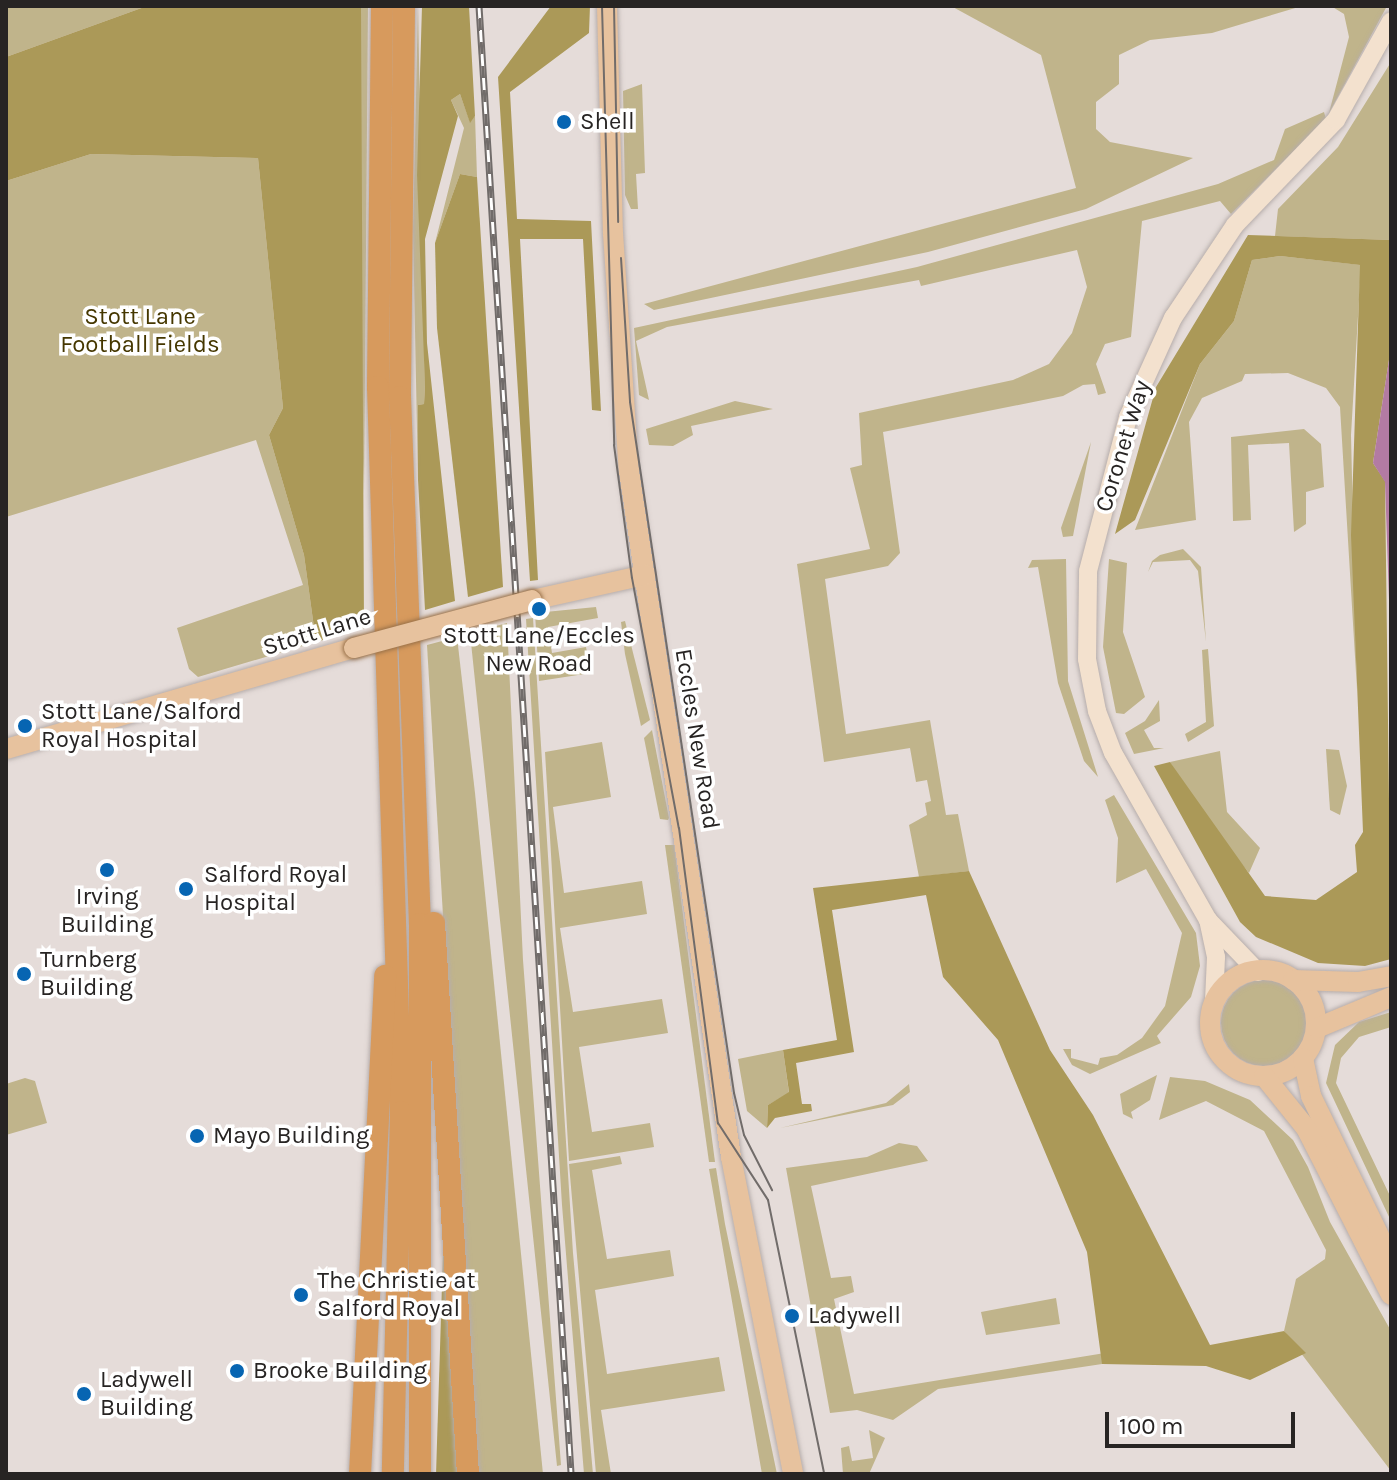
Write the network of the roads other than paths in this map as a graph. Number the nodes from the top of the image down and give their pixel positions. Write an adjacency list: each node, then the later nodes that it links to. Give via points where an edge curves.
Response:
1 (382, 6): 6 (highway, via 378,387)
2 (404, 6): 7 (highway, via 400,366)
3 (607, 6): 5 (main road, Eccles New Road, via 621,387)
4 (1391, 21): 9 (street, Coronet Way, via 1336,120 1235,225 1191,285 1128,417 1091,555 1087,659 1103,730)
5 (645, 575): 8 (main road, Stott Lane, bridge, via 354,648); 24 (main road, Eccles New Road, via 729,1149)
6 (389, 692): 20 (highway, via 385,988); 21 (highway, via 401,1112)
7 (411, 703): 22 (highway, via 423,1094); 23 (highway, via 434,922)
8 (6, 749)
9 (1208, 920): 10 (street); 14 (street, via 1216,957)
10 (1258, 972): 12 (main road); 14 (main road, via 1241,974)
11 (1391, 976): 12 (main road, via 1358,982)
12 (1293, 980): 15 (main road, via 1311,999)
13 (1391, 997): 15 (main road)
14 (1214, 1001): 17 (main road, via 1211,1031 1224,1060)
15 (1317, 1028): 16 (main road)
16 (1303, 1058): 17 (main road); 18 (main road, via 1311,1096)
17 (1264, 1076): 19 (main road, via 1306,1128)
18 (1391, 1260)
19 (1391, 1295)
20 (360, 1474)
21 (393, 1474)
22 (420, 1474)
23 (468, 1474)
24 (793, 1474)

